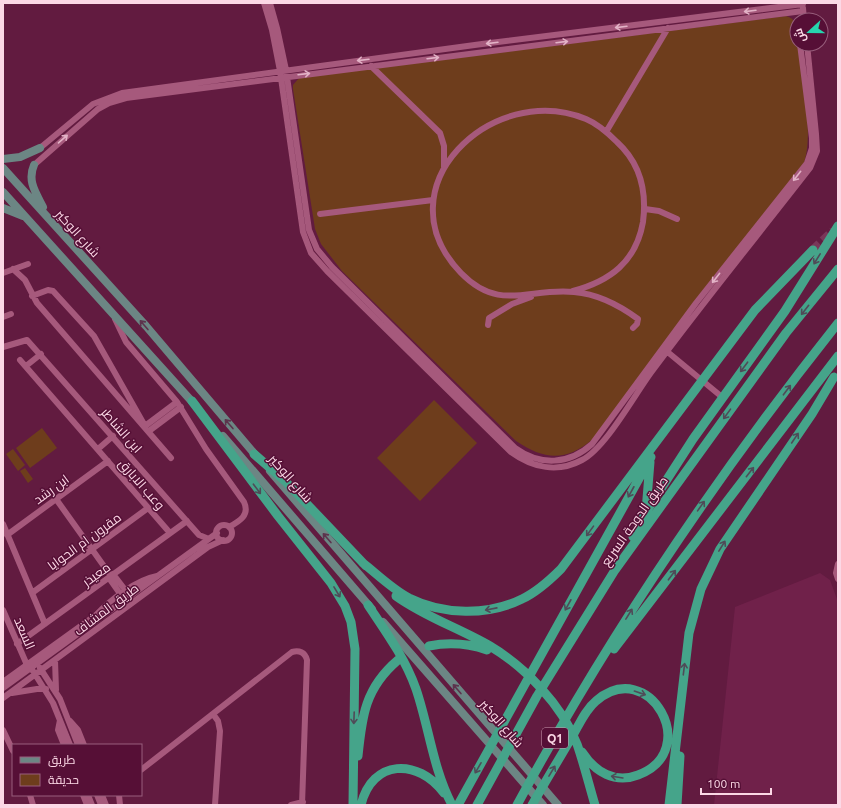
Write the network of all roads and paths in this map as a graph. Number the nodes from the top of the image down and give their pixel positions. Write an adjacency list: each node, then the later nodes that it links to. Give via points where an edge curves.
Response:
1 (264, 3): 10 (street)
2 (270, 3): 10 (street, via 277,28)
3 (803, 4): 4 (street); 5 (street)
4 (796, 7): 5 (street); 6 (street); 10 (street, one-way to 10)
5 (803, 11)
6 (668, 28): 9 (street, one-way to 6); 13 (street)
7 (801, 52): 43 (street, one-way to 43, via 812,138 808,159)
8 (808, 52): 43 (street, via 816,134 813,164)
9 (371, 66): 10 (street, one-way to 9); 18 (street, via 440,133 444,146)
10 (283, 74): 11 (street, via 122,93 99,101); 12 (street, via 126,98 105,105); 43 (street, via 302,224 311,253 343,288 519,458 552,468 574,463 590,455 601,444)
11 (85, 110): 12 (street); 14 (street)
12 (90, 116): 16 (street, one-way to 12)
13 (606, 132): 18 (street, via 586,119 555,111 526,112 506,117 473,136 455,153); 22 (street, via 633,159 640,175)
14 (40, 148): 15 (main road, via 20,157)
15 (3, 159)
16 (34, 165): 24 (main road, via 32,184)
17 (3, 168): 24 (main road, شارع الوكير)
18 (444, 169): 20 (street)
19 (3, 192): 25 (main road, شارع الوكير)
20 (433, 200): 23 (street); 34 (street, via 434,227 438,241 447,257 462,274 477,287 491,294 506,297)
21 (3, 208): 25 (main road)
22 (645, 209): 26 (street, via 659,211); 33 (street, via 640,238 617,271 599,283)
23 (320, 214)
24 (46, 215): 59 (main road, شارع الوكير, one-way to 24, via 146,326)
25 (27, 219): 36 (main road, شارع الوكير)
26 (677, 219)
27 (838, 226): 52 (highway, one-way to 52, via 785,311)
28 (813, 250): 50 (highway, via 755,310)
29 (28, 264): 30 (street)
30 (13, 269): 32 (street); 35 (street, via 25,280)
31 (838, 269): 79 (highway, طريق الدوحة السريع, one-way to 79, via 786,333)
32 (3, 273)
33 (573, 291): 34 (street); 41 (street, via 592,295 629,313 638,319)
34 (539, 294): 40 (street, via 496,312 489,318)
35 (32, 296): 49 (street, via 48,290 53,291 94,336); 51 (street)
36 (112, 312): 53 (main road, شارع الوكير); 54 (street, via 120,332 132,350)
37 (11, 314): 38 (street)
38 (3, 317)
39 (838, 323): 98 (highway, one-way to 39, via 630,613 692,519 766,416)
40 (488, 325)
41 (634, 328)
42 (3, 347): 44 (street, ابن الشاطر, via 27,340)
43 (664, 350): 50 (street)
44 (41, 354): 47 (street); 57 (street, ابن الشاطر)
45 (838, 356): 98 (highway, one-way to 45)
46 (20, 360): 47 (street, وعب الابارق)
47 (26, 366): 58 (street, وعب الابارق)
48 (834, 377): 101 (highway, one-way to 48, via 694,611 709,570 724,543 812,414)
49 (120, 380): 51 (street); 56 (street)
50 (702, 381): 52 (street); 55 (highway)
51 (110, 388): 56 (street)
52 (722, 397): 65 (highway)
53 (192, 401): 86 (main road, شارع الوكير); 123 (highway, one-way to 123, via 331,583 345,606 355,649)
54 (179, 405): 56 (street); 68 (street, via 246,507 243,517)
55 (680, 410): 61 (highway); 76 (highway, one-way to 76, via 561,569 547,583 522,600 471,612 431,606 400,592)
56 (147, 428): 60 (street)
57 (113, 436): 58 (street); 66 (street, ابن الشاطر)
58 (98, 449): 62 (street, وعب الابارق)
59 (254, 454): 76 (highway, via 285,481); 120 (main road, شارع الوكير, one-way to 59)
60 (171, 458)
61 (650, 458): 65 (highway); 119 (highway, one-way to 119)
62 (108, 461): 63 (street, ابن رشد); 64 (street, وعب الابارق)
63 (56, 499): 71 (street, ابن رشد); 75 (street)
64 (148, 508): 70 (street, وعب الابارق); 75 (street, مقرون ام الحوايا)
65 (646, 512): 79 (highway)
66 (187, 521): 70 (street, معيذر); 72 (street, ابن الشاطر)
67 (3, 524): 71 (street)
68 (229, 527): 69 (street, via 222,525); 74 (street, via 231,536)
69 (217, 532): 73 (street, طريق المشاف); 74 (street)
70 (170, 533): 80 (street, معيذر)
71 (7, 534): 83 (street)
72 (199, 535): 73 (street, ابن الشاطر); 78 (street, via 197,543)
73 (209, 539): 78 (street, طريق المشاف)
74 (223, 540): 92 (street, طريق المشاف, via 208,547)
75 (92, 549): 80 (street); 83 (street, مقرون ام الحوايا)
76 (363, 563): 94 (highway, via 384,586 410,606 490,646)
77 (838, 564): 82 (street)
78 (173, 565): 81 (street, طريق المشاف)
79 (615, 570): 125 (highway, طريق الدوحة السريع, via 537,696)
80 (111, 576): 84 (street); 89 (street, معيذر)
81 (159, 576): 84 (street, طريق المشاف, via 141,580); 88 (street, طريق المشاف)
82 (838, 579)
83 (32, 593): 89 (street)
84 (124, 593): 85 (street, طريق المشاف)
85 (110, 603): 88 (street); 96 (street, طريق المشاف)
86 (368, 604): 119 (highway, via 408,668); 128 (main road, شارع الوكير)
87 (3, 610): 90 (street, السعد)
88 (103, 617): 95 (street, طريق المشاف)
89 (45, 624): 90 (street, معيذر)
90 (18, 644): 96 (street, السعد)
91 (428, 646): 94 (highway, via 445,643 465,644 488,650)
92 (55, 660): 97 (street, طريق المشاف); 105 (street)
93 (398, 660): 123 (highway, via 381,676 365,706 360,730)
94 (509, 661): 111 (highway, via 536,682 546,694)
95 (37, 664): 96 (street, طريق المشاف); 97 (street)
96 (29, 667): 99 (street, السعد); 100 (street, طريق المشاف); 102 (street, طريق المشاف)
97 (42, 671): 99 (street, طريق المشاف); 105 (street)
98 (595, 672): 126 (highway, Q1)
99 (35, 675): 103 (street, السعد); 104 (street, طريق المشاف)
100 (3, 682)
101 (682, 687): 130 (highway); 131 (highway)
102 (3, 688)
103 (46, 689): 104 (street); 108 (street, السعد)
104 (9, 694): 106 (street, طريق المشاف)
105 (57, 694): 109 (street)
106 (3, 698)
107 (213, 714): 117 (street); 118 (street, via 292,652 304,654 308,663); 121 (street, via 220,731)
108 (60, 720): 112 (street, via 58,730); 113 (street, السعد)
109 (68, 720): 114 (street); 115 (street, via 78,730)
110 (3, 730): 116 (street)
111 (576, 742): 127 (highway, one-way to 111, via 586,713 600,698 624,690 640,692 656,702 669,731 664,753 650,769 634,777 624,778 605,774 588,761); 129 (highway)
112 (64, 744)
113 (70, 744)
114 (78, 744)
115 (84, 744)
116 (12, 749)
117 (142, 769)
118 (302, 804): 122 (street)
119 (453, 804): 124 (highway, via 428,776 402,769 385,772 370,783)
120 (557, 804)
121 (215, 805)
122 (291, 805)
123 (353, 805)
124 (361, 805)
125 (477, 805)
126 (517, 805)
127 (532, 805)
128 (543, 805)
129 (595, 805)
130 (669, 805)
131 (678, 805)

